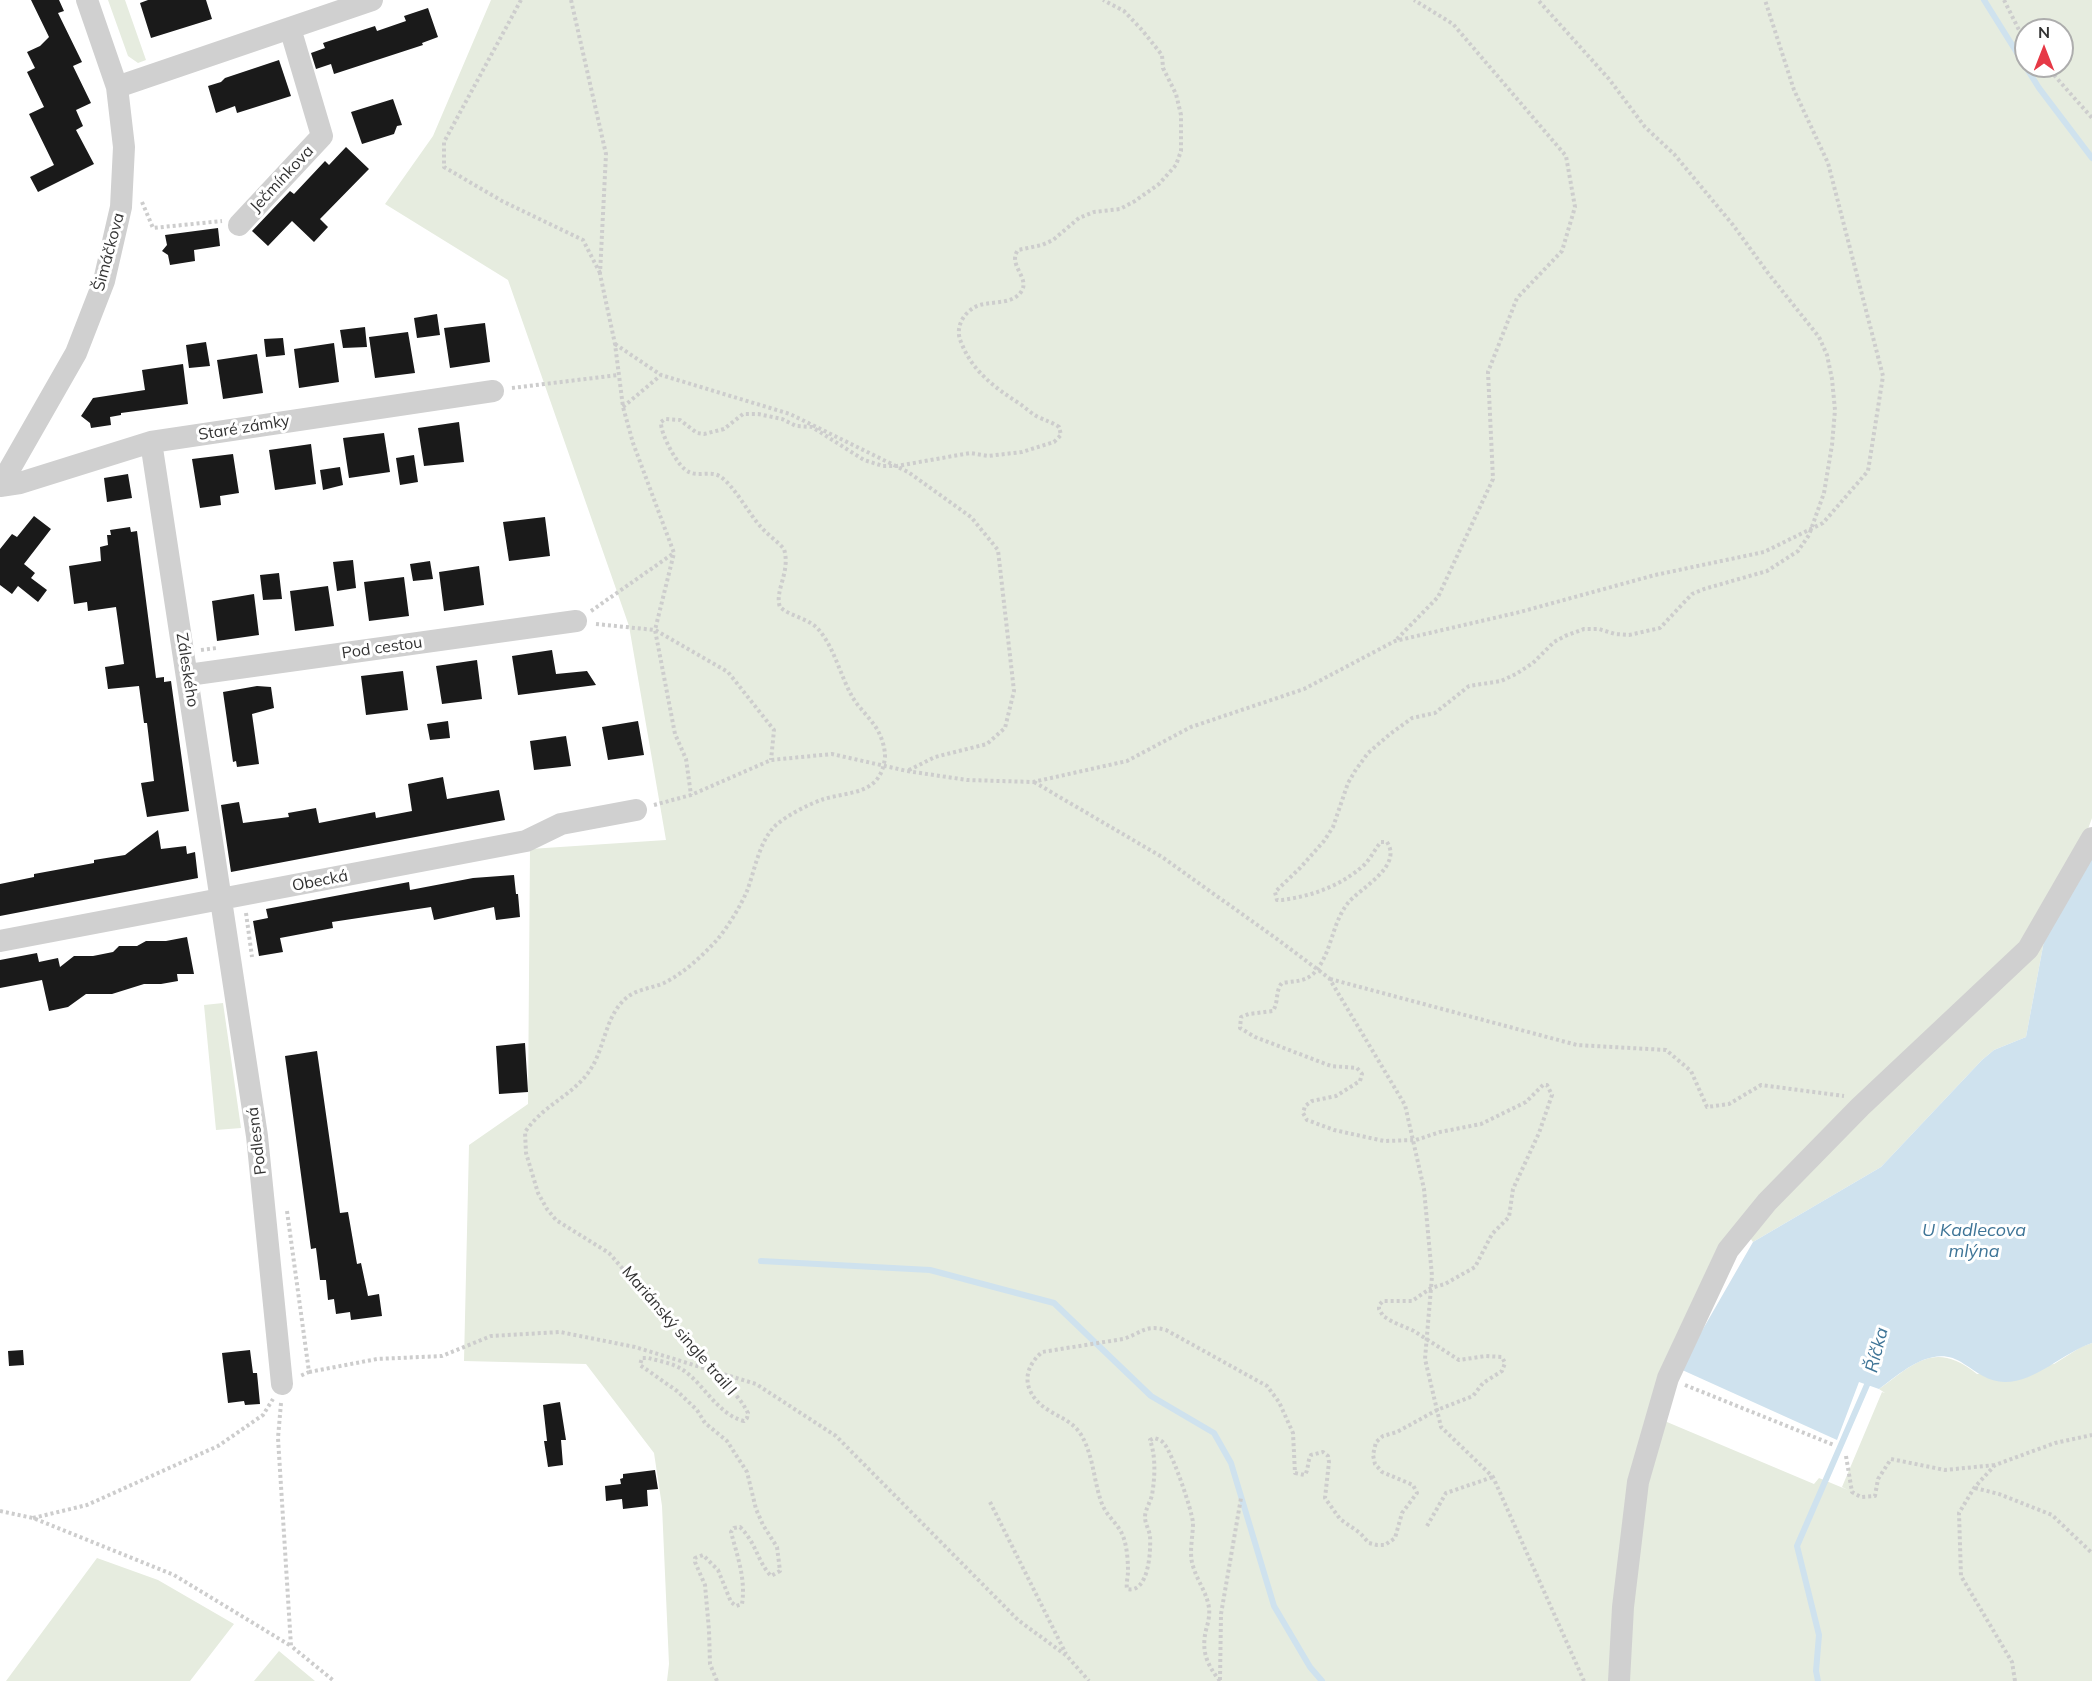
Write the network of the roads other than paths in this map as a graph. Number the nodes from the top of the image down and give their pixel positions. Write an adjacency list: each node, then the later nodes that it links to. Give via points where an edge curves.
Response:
1 (87, 0): 4 (street, Šimáčkova)
2 (372, 0): 3 (street)
3 (290, 28): 4 (street); 5 (street, Ječmínkova, via 322,136)
4 (117, 87): 8 (street, Šimáčkova, via 124,147 122,207 104,281 76,353)
5 (239, 225)
6 (493, 391): 7 (street, Staré zámky)
7 (151, 442): 8 (street, Staré zámky); 10 (street, Záleského)
8 (0, 486)
9 (576, 621): 10 (street, Pod cestou)
10 (188, 675): 13 (street, Záleského)
11 (636, 810): 13 (street, Obecká, via 561,824 525,841)
12 (2092, 838): 16 (street, via 2028,949 1860,1107 1767,1202 1728,1250 1668,1378 1638,1482 1623,1607)
13 (223, 899): 14 (street, Obecká); 15 (street, Podlesná, via 257,1136)
14 (0, 941)
15 (282, 1384)
16 (1619, 1681)

